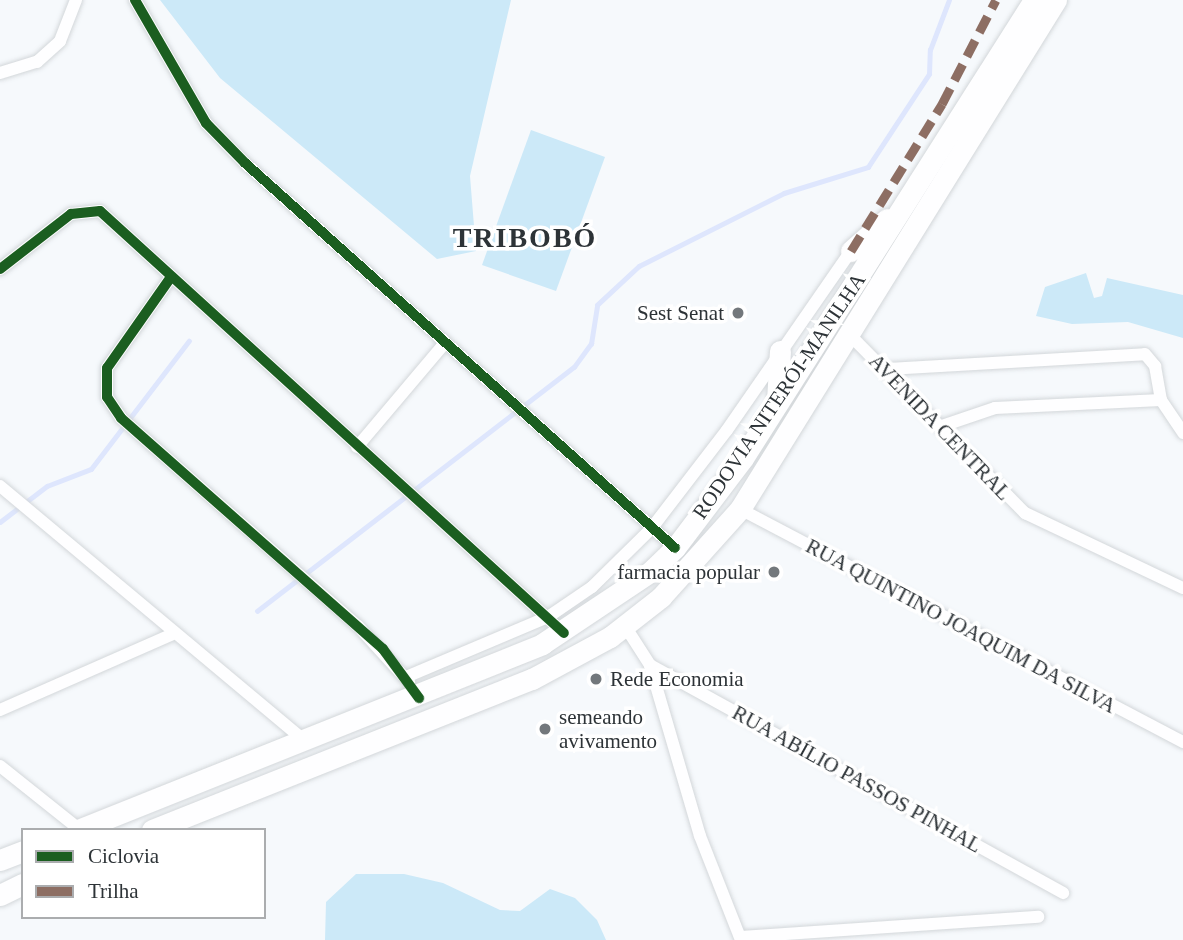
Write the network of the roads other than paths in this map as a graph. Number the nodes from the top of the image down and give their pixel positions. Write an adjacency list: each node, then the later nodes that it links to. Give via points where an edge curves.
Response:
1 (76, 0): 5 (street, via 60,41 37,62)
2 (135, 0): 11 (street, via 206,123)
3 (1034, 0): 6 (highway, RODOVIA NITERÓI-MANILHA)
4 (1056, 0): 10 (highway, RODOVIA NITERÓI-MANILHA)
5 (0, 73)
6 (910, 200): 7 (highway); 15 (highway, RODOVIA NITERÓI-MANILHA)
7 (851, 251): 12 (street)
8 (0, 269): 9 (street, via 71,214 93,209)
9 (171, 277): 18 (street); 29 (street, via 107,368 107,397 126,422 309,583)
10 (850, 335): 13 (street, AVENIDA CENTRAL); 20 (highway, RODOVIA NITERÓI-MANILHA)
11 (444, 344): 18 (street); 21 (street)
12 (780, 351): 15 (highway); 21 (street)
13 (888, 369): 14 (street, via 1145,354 1155,366); 16 (street, AVENIDA CENTRAL)
14 (1161, 400): 16 (street, via 995,408); 17 (street)
15 (778, 401): 22 (highway, RODOVIA NITERÓI-MANILHA)
16 (942, 426): 23 (street, AVENIDA CENTRAL, via 1025,513)
17 (1183, 433)
18 (358, 447): 24 (street)
19 (0, 486): 27 (street)
20 (740, 509): 25 (highway, RODOVIA NITERÓI-MANILHA, via 709,548); 32 (street, RUA QUINTINO JOAQUIM DA SILVA)
21 (651, 529): 22 (street); 24 (street, via 593,587)
22 (675, 548): 26 (highway, RODOVIA NITERÓI-MANILHA, via 620,596)
23 (1183, 588)
24 (548, 617): 26 (street); 29 (street)
25 (625, 625): 28 (street); 37 (highway, RODOVIA NITERÓI-MANILHA, via 532,679)
26 (564, 633): 30 (highway, RODOVIA NITERÓI-MANILHA)
27 (171, 635): 31 (street); 33 (street)
28 (650, 665): 41 (street, RUA ABÍLIO PASSOS PINHAL); 44 (street, via 700,836)
29 (406, 677): 30 (street)
30 (419, 698): 33 (highway, RODOVIA NITERÓI-MANILHA)
31 (0, 710)
32 (1183, 742)
33 (307, 743): 36 (highway, RODOVIA NITERÓI-MANILHA)
34 (0, 766): 35 (street)
35 (76, 828)
36 (83, 828)
37 (157, 828)
38 (21, 852): 39 (highway)
39 (0, 860)
40 (21, 885): 42 (highway)
41 (1063, 893)
42 (0, 895)
43 (1038, 917): 44 (street)
44 (741, 938)

